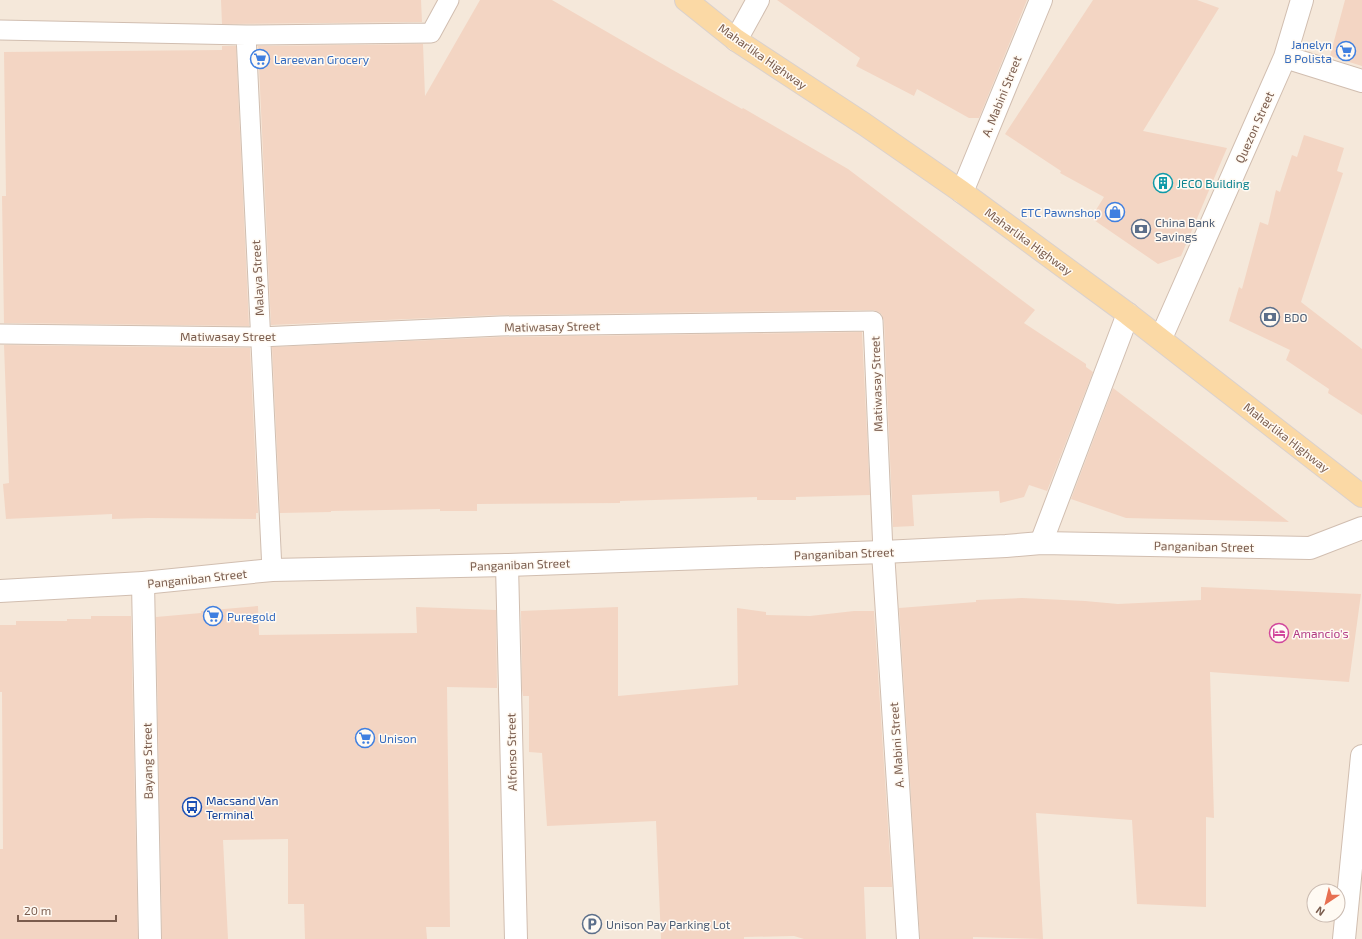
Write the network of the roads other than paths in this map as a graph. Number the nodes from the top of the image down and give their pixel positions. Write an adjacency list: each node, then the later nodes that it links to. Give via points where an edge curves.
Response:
1 (450, 0): 7 (street, via 431,33)
2 (686, 0): 8 (main road, Maharlika Highway)
3 (758, 0): 8 (street)
4 (1041, 0): 11 (street, A. Mabini Street)
5 (1302, 0): 9 (street, Quezon Street)
6 (0, 30): 7 (street)
7 (246, 35): 14 (street, Malaya Street)
8 (736, 40): 11 (main road, Maharlika Highway)
9 (1285, 57): 10 (street); 15 (street, Quezon Street)
10 (1362, 81)
11 (962, 192): 12 (main road, Maharlika Highway)
12 (1128, 314): 15 (main road, Maharlika Highway); 18 (street)
13 (0, 334): 14 (street, Matiwasay Street)
14 (260, 337): 19 (street, Matiwasay Street, via 500,326 873,321); 21 (street, Malaya Street)
15 (1161, 338): 16 (main road, Maharlika Highway)
16 (1362, 496)
17 (1362, 528): 18 (street, Panganiban Street, via 1310,548)
18 (1041, 543): 19 (street, Panganiban Street)
19 (883, 552): 20 (street, Panganiban Street); 27 (street, A. Mabini Street)
20 (507, 565): 21 (street, Panganiban Street); 26 (street, Alfonso Street)
21 (272, 570): 22 (street, Panganiban Street)
22 (143, 583): 23 (street, Panganiban Street); 25 (street, Bayang Street)
23 (0, 591)
24 (1362, 756): 28 (street)
25 (150, 939)
26 (516, 939)
27 (908, 939)
28 (1344, 939)

